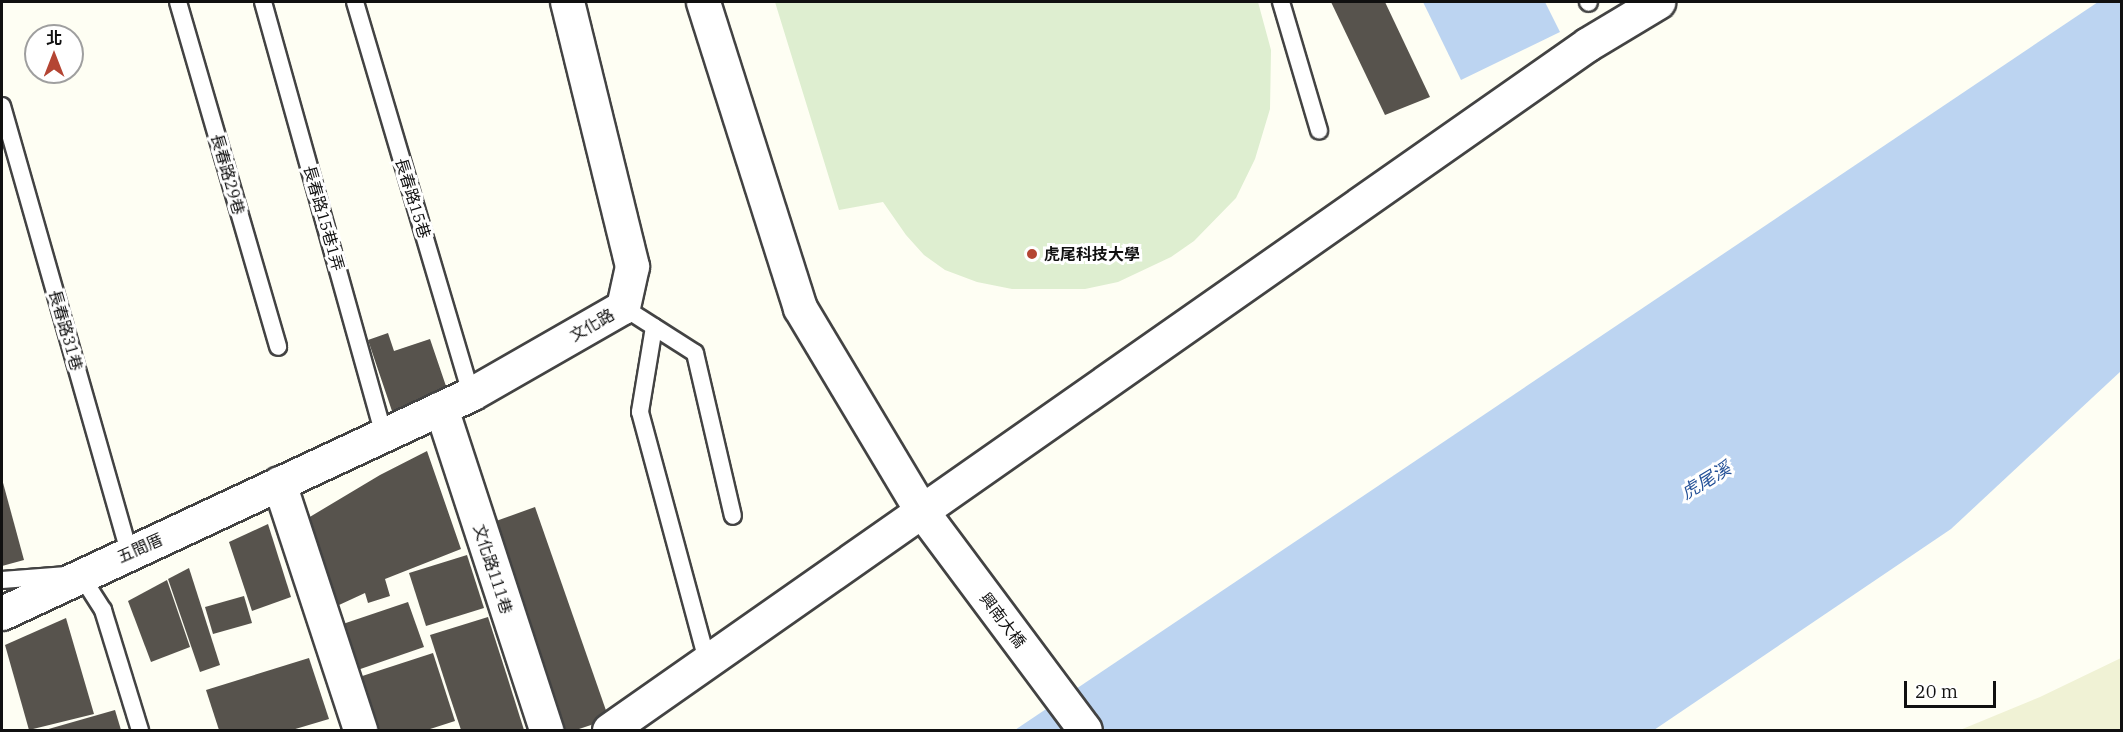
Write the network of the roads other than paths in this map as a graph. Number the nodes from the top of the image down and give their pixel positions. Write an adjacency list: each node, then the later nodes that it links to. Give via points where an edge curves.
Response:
1 (178, 2): 12 (lane, 長春路29巷)
2 (263, 2): 15 (lane, 長春路15巷1弄)
3 (354, 2): 13 (lane, 長春路15巷)
4 (567, 2): 10 (street, 文化路, via 632,266)
5 (703, 2): 17 (street, via 800,308)
6 (1281, 2): 9 (lane)
7 (1658, 2): 17 (street, via 1588,45)
8 (2, 106): 19 (lane, 長春路31巷)
9 (1319, 130)
10 (623, 307): 11 (lane); 13 (street, 文化路)
11 (654, 327): 18 (lane, via 695,353); 23 (lane, via 640,412)
12 (278, 347)
13 (471, 394): 14 (street, 文化路)
14 (441, 408): 15 (street, 文化路); 26 (street, 文化路111巷)
15 (384, 434): 16 (street, 文化路)
16 (279, 483): 19 (street, 五間厝); 25 (street)
17 (921, 510): 23 (street); 28 (street, 興南大橋)
18 (733, 516)
19 (130, 554): 20 (street, 五間厝)
20 (80, 574): 21 (lane); 22 (street, 五間厝); 24 (lane, via 103,610)
21 (2, 580)
22 (2, 613)
23 (707, 660): 27 (street)
24 (140, 730)
25 (360, 730)
26 (546, 730)
27 (609, 730)
28 (1085, 730)

